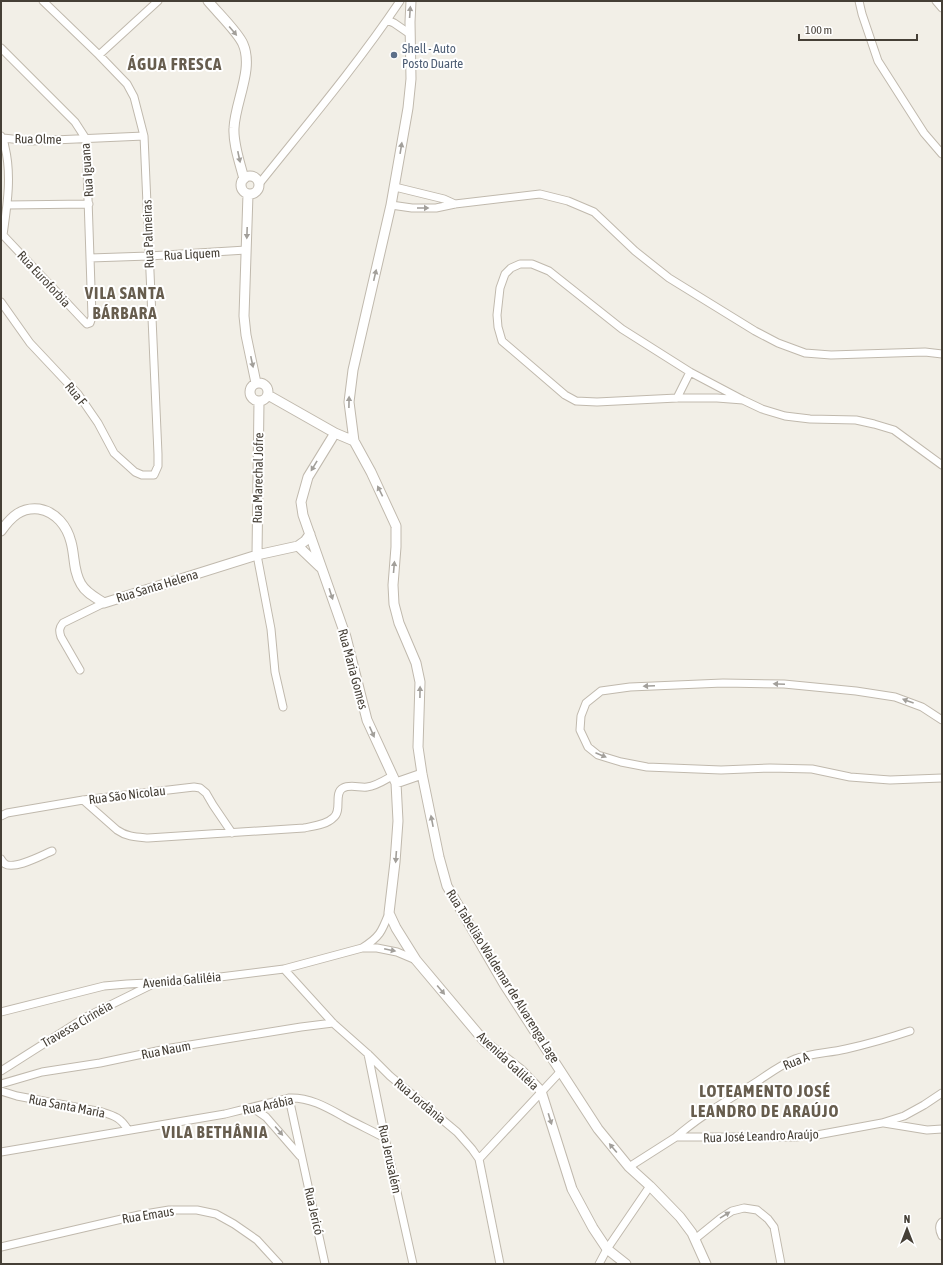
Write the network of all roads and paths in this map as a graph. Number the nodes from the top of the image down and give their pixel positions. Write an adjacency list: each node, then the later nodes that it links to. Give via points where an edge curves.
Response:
1 (43, 1): 12 (street, Rua Palmeiras)
2 (158, 1): 12 (street)
3 (208, 1): 17 (street, one-way to 17, via 240,38 245,50 244,82 234,128)
4 (400, 1): 9 (street)
5 (411, 1): 10 (street, one-way to 5)
6 (859, 1): 16 (street, via 878,61 924,134)
7 (936, 1): 8 (street)
8 (942, 8)
9 (387, 20): 10 (street); 18 (street)
10 (410, 34): 19 (street, one-way to 10, via 408,108)
11 (1, 48): 15 (street, Rua Iguana, via 75,122)
12 (99, 55): 13 (street, Rua Palmeiras, via 127,84 134,97)
13 (144, 136): 15 (street, Rua Olme); 27 (street, Rua Palmeiras)
14 (2, 137): 15 (street, Rua Olme, via 31,140); 23 (street, via 9,174)
15 (86, 139): 21 (street, Rua Iguana)
16 (942, 154)
17 (244, 179): 18 (street, via 252,176); 20 (street, via 242,188)
18 (259, 184): 20 (street, via 257,191)
19 (395, 187): 22 (street); 24 (street)
20 (248, 194): 26 (street, one-way to 26)
21 (89, 204): 23 (street); 28 (street, Rua Iguana)
22 (455, 204): 24 (street, one-way to 22, via 424,209); 31 (street, via 540,194 568,200 594,212 635,251 669,278 778,344 805,353)
23 (7, 205): 25 (street)
24 (391, 206): 39 (street, one-way to 24, via 349,402 353,370)
25 (2, 234): 30 (street, Rua Euroforbia)
26 (246, 250): 27 (street, Rua Liquem); 33 (street, one-way to 33, via 244,316)
27 (149, 256): 28 (street, Rua Liquem); 41 (street, Rua Palmeiras, via 158,454 158,466)
28 (90, 258): 30 (street, Rua Iguana, via 92,317)
29 (1, 302): 41 (street, Rua F, via 30,343 78,394 114,453 135,472)
30 (88, 324)
31 (942, 353)
32 (690, 372): 35 (street); 35 (street, via 622,329 548,271 532,264 520,264 505,274 500,288 497,315 502,341 565,395 576,401 598,402); 36 (street)
33 (256, 383): 34 (street, via 265,385); 37 (street, via 250,393)
34 (268, 395): 37 (street); 38 (street)
35 (677, 398): 36 (street)
36 (743, 400): 40 (street, via 785,416 856,420 894,430)
37 (259, 401): 45 (street, Rua Marechal Jofre)
38 (335, 433): 39 (street); 43 (street, Rua Maria Gomes, one-way to 43, via 308,477 303,492 303,515)
39 (354, 441): 51 (street, Rua Tabelião Waldemar de Alvarenga Lage, one-way to 39, via 418,747 420,682 416,663 394,604 396,526)
40 (942, 465)
41 (154, 475)
42 (1, 531): 47 (street, Rua Santa Helena, via 19,512 29,508 52,513 60,520 72,542 80,583 86,592)
43 (310, 534): 44 (street); 46 (street, Rua Maria Gomes)
44 (298, 546): 45 (street, Rua Santa Helena); 46 (street)
45 (257, 555): 47 (street, Rua Santa Helena); 49 (street)
46 (323, 570): 53 (street, Rua Maria Gomes, one-way to 53, via 346,637 367,720)
47 (104, 602): 48 (street, via 60,627 61,637)
48 (80, 670)
49 (283, 707)
50 (942, 720): 52 (street, one-way to 52, via 922,707 887,695 784,684 723,683 630,687 601,691 586,703 581,716 580,730 588,747 598,755 647,767 721,770 812,769 850,777 890,780)
51 (422, 774): 53 (street); 69 (street, Rua Tabelião Waldemar de Alvarenga Lage, one-way to 51, via 504,984 447,886)
52 (942, 778)
53 (394, 779): 56 (street, via 362,788 341,789 338,795 337,814 326,822 304,828); 59 (street, Rua Maria Gomes, one-way to 59, via 398,821)
54 (83, 800): 55 (street, Rua São Nicolau); 56 (street, via 122,834 132,837); 56 (street, Rua São Nicolau, via 200,788)
55 (1, 816)
56 (232, 833)
57 (52, 851): 58 (street, via 18,865 4,864)
58 (1, 859)
59 (389, 912): 60 (street, via 382,930 374,940); 61 (street, Avenida Galiléia)
60 (362, 948): 61 (street, one-way to 61, via 397,952); 62 (street, Avenida Galiléia)
61 (416, 960): 72 (street, Avenida Galiléia, one-way to 72, via 485,1042 521,1070)
62 (284, 969): 63 (street, Avenida Galiléia); 65 (street, Rua Jordânia)
63 (155, 983): 64 (street, Avenida Galiléia, via 104,986); 68 (street, Travessa Cirinéia, via 86,1017)
64 (1, 1012)
65 (333, 1023): 67 (street, Rua Jordânia); 70 (street, Rua Naum, via 171,1048 42,1072)
66 (910, 1032): 80 (street, Rua A, via 795,1059 718,1105)
67 (368, 1054): 79 (street, Rua Jerusalém); 83 (street, Rua Jordânia, via 390,1076 457,1132)
68 (1, 1071)
69 (561, 1071): 72 (street); 84 (street, Rua Tabelião Waldemar de Alvarenga Lage, one-way to 69, via 598,1129)
70 (1, 1084)
71 (1, 1091): 78 (street, Rua Santa Maria, via 113,1115 121,1120)
72 (541, 1091): 83 (street); 90 (street, Avenida Galiléia, one-way to 90, via 572,1189 593,1228)
73 (942, 1094): 76 (street, Rua José Leandro Araújo, via 904,1116)
74 (288, 1098): 75 (street, Rua Arábia); 79 (street, Rua Arábia, via 303,1098 320,1104); 82 (street, Rua Jericó)
75 (254, 1108): 78 (street, Rua Arábia); 82 (street, Rua Jericó, one-way to 82, via 266,1117)
76 (882, 1123): 77 (street, via 927,1130); 80 (street, Rua José Leandro Araújo, via 795,1137)
77 (942, 1129)
78 (128, 1130): 81 (street, Rua Arábia)
79 (385, 1138): 93 (street, Rua Jerusalém)
80 (676, 1138): 84 (street)
81 (1, 1152)
82 (301, 1158): 92 (street, Rua Jericó)
83 (479, 1160): 94 (street, Rua Jordânia)
84 (629, 1167): 85 (street, Rua Tabelião Waldemar de Alvarenga Lage)
85 (650, 1186): 88 (street, Rua Tabelião Waldemar de Alvarenga Lage, via 680,1217); 90 (street)
86 (941, 1223): 87 (street)
87 (942, 1236)
88 (695, 1239): 97 (street, Rua Tabelião Waldemar de Alvarenga Lage); 98 (street, one-way to 98, via 732,1211 744,1208 757,1210 774,1227)
89 (1, 1247): 91 (street, Rua Emaus, via 139,1215 168,1210 197,1210 216,1214 234,1224 257,1240)
90 (608, 1249): 95 (street); 96 (street, Avenida Galiléia)
91 (279, 1264)
92 (325, 1264)
93 (414, 1264)
94 (500, 1264)
95 (599, 1264)
96 (626, 1264)
97 (706, 1264)
98 (781, 1264)

